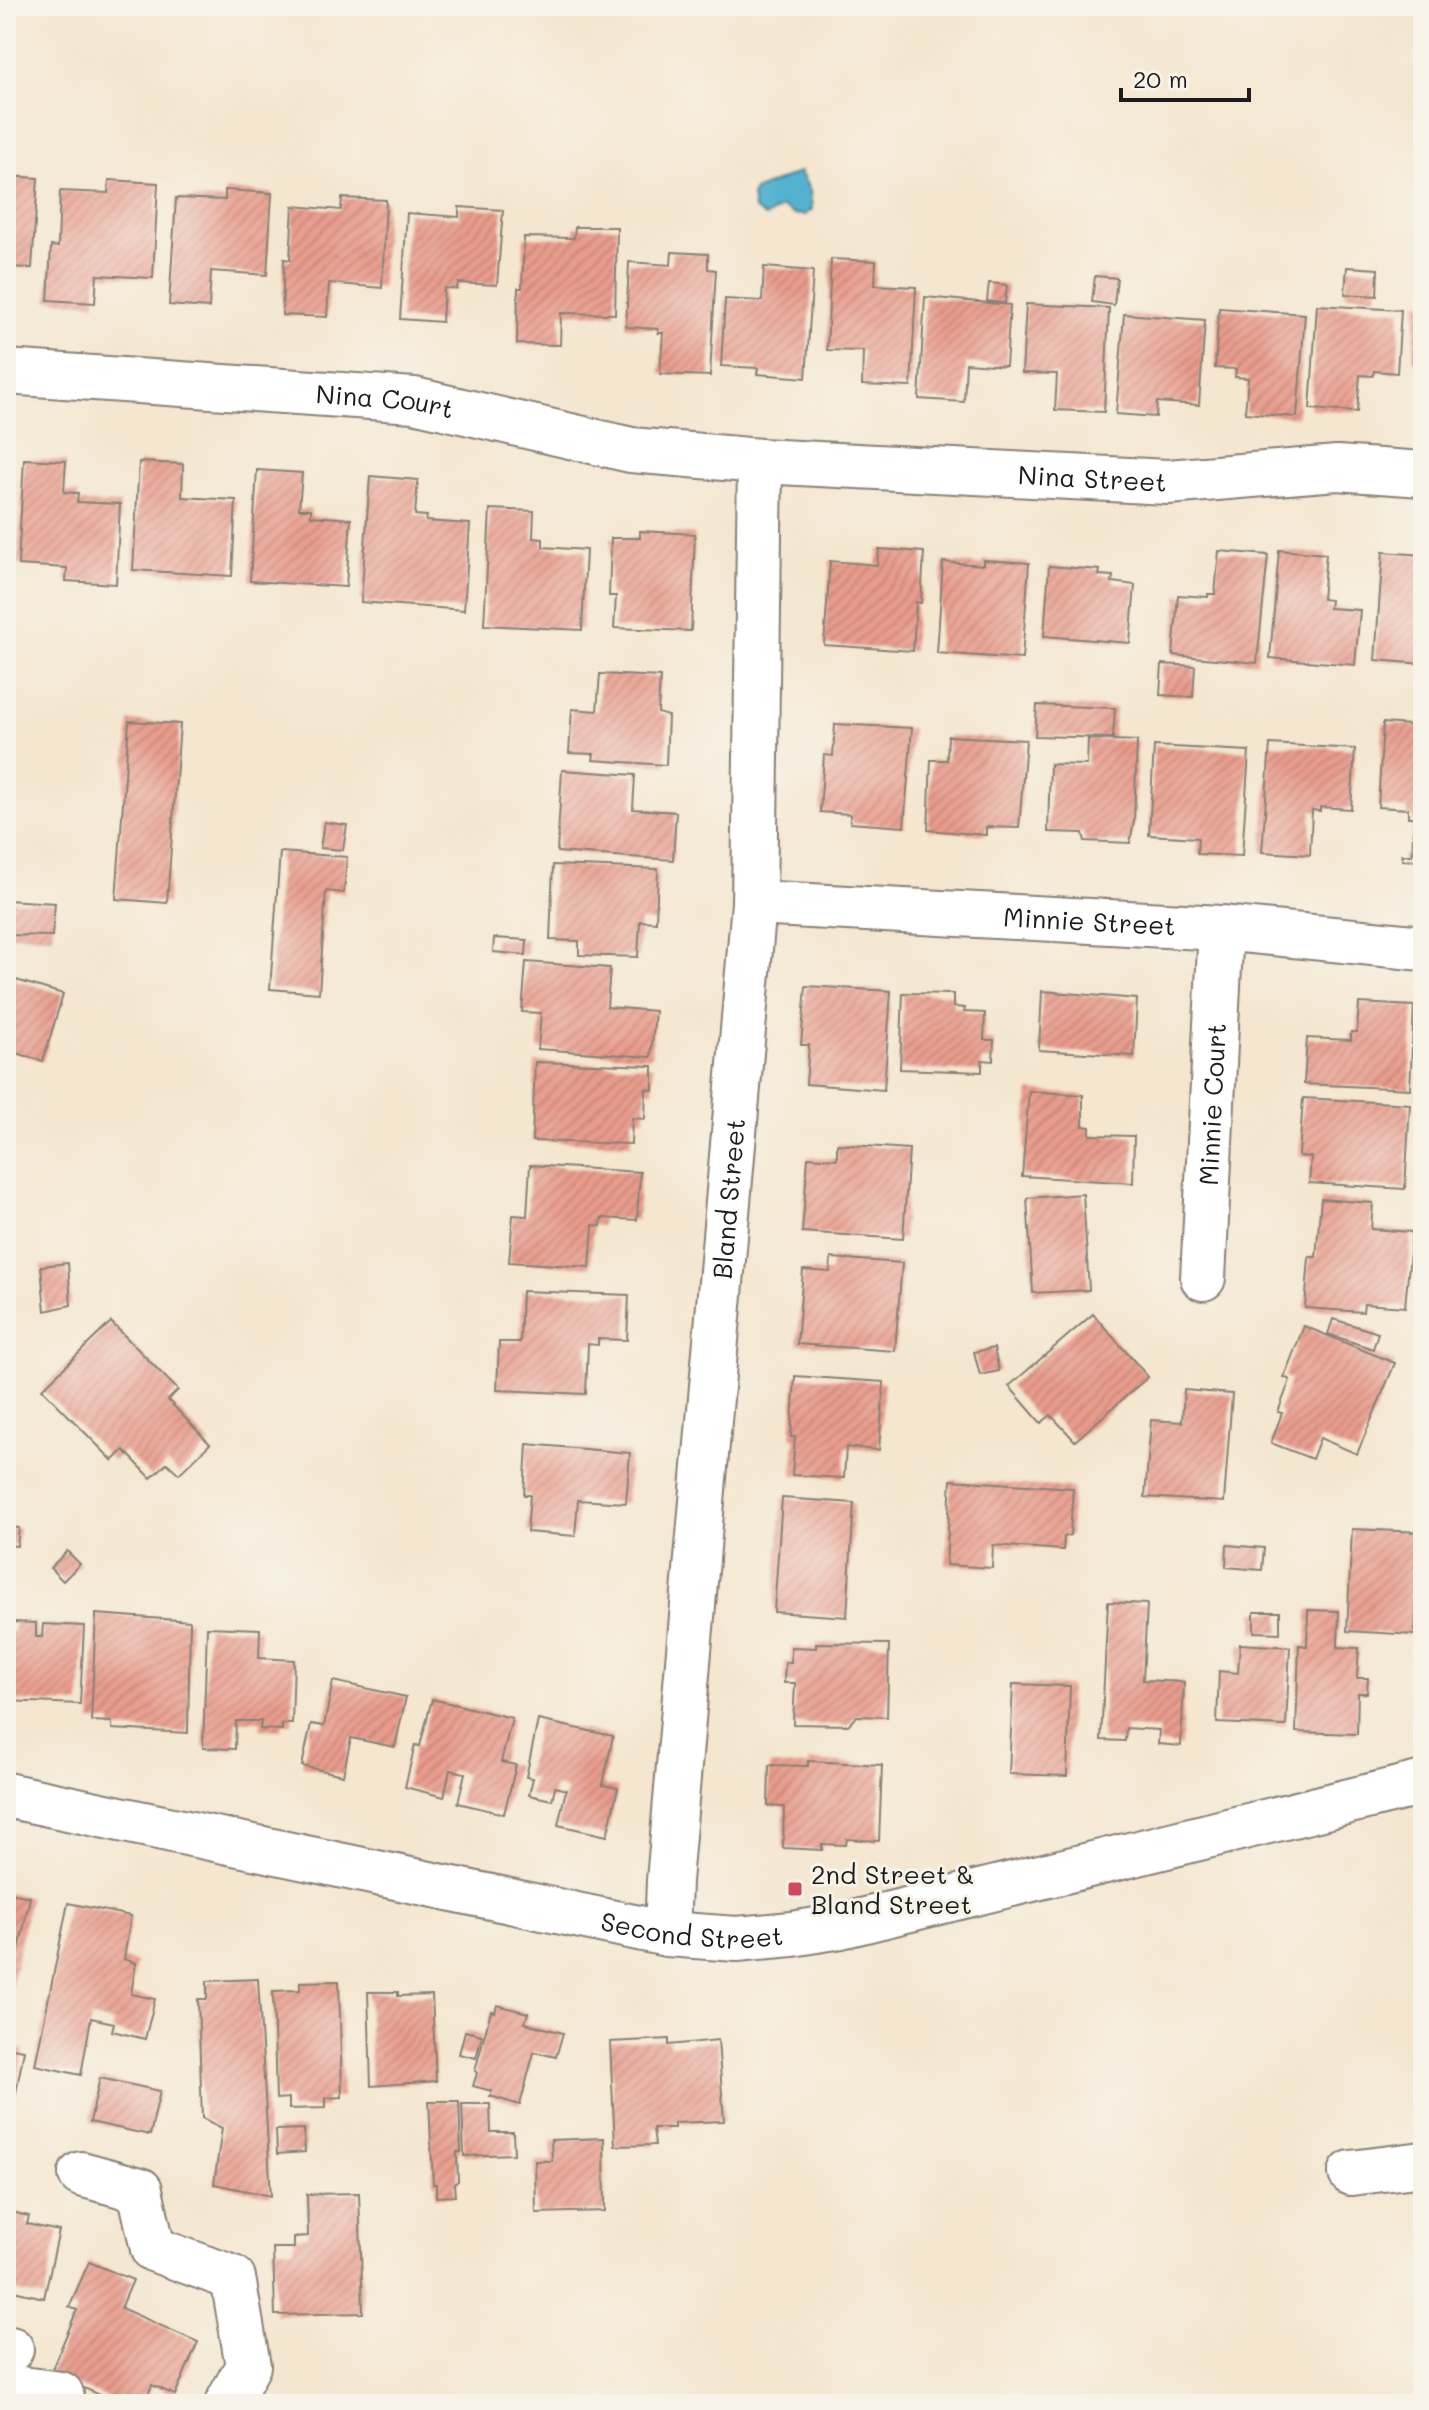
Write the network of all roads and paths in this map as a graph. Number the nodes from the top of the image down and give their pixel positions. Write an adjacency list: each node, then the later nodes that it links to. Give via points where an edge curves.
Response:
1 (6, 372): 2 (street, Nina Court, via 414,400 631,450)
2 (760, 461): 3 (street, Nina Street, via 1168,482 1337,468); 4 (street, Bland Street)
3 (1423, 474)
4 (754, 903): 5 (street, Minnie Street); 10 (street, Bland Street)
5 (1221, 928): 6 (street, Minnie Street); 7 (street, Minnie Court)
6 (1423, 948)
7 (1203, 1278)
8 (1423, 1783): 10 (street, Second Street, via 841,1926 737,1939)
9 (6, 1795): 10 (street, Second Street)
10 (667, 1934)
11 (1423, 2164): 12 (street)
12 (1351, 2173)
13 (81, 2174): 16 (street, via 140,2190 153,2249 233,2278 248,2366)
14 (8, 2363): 15 (street)
15 (61, 2394)
16 (227, 2404)

